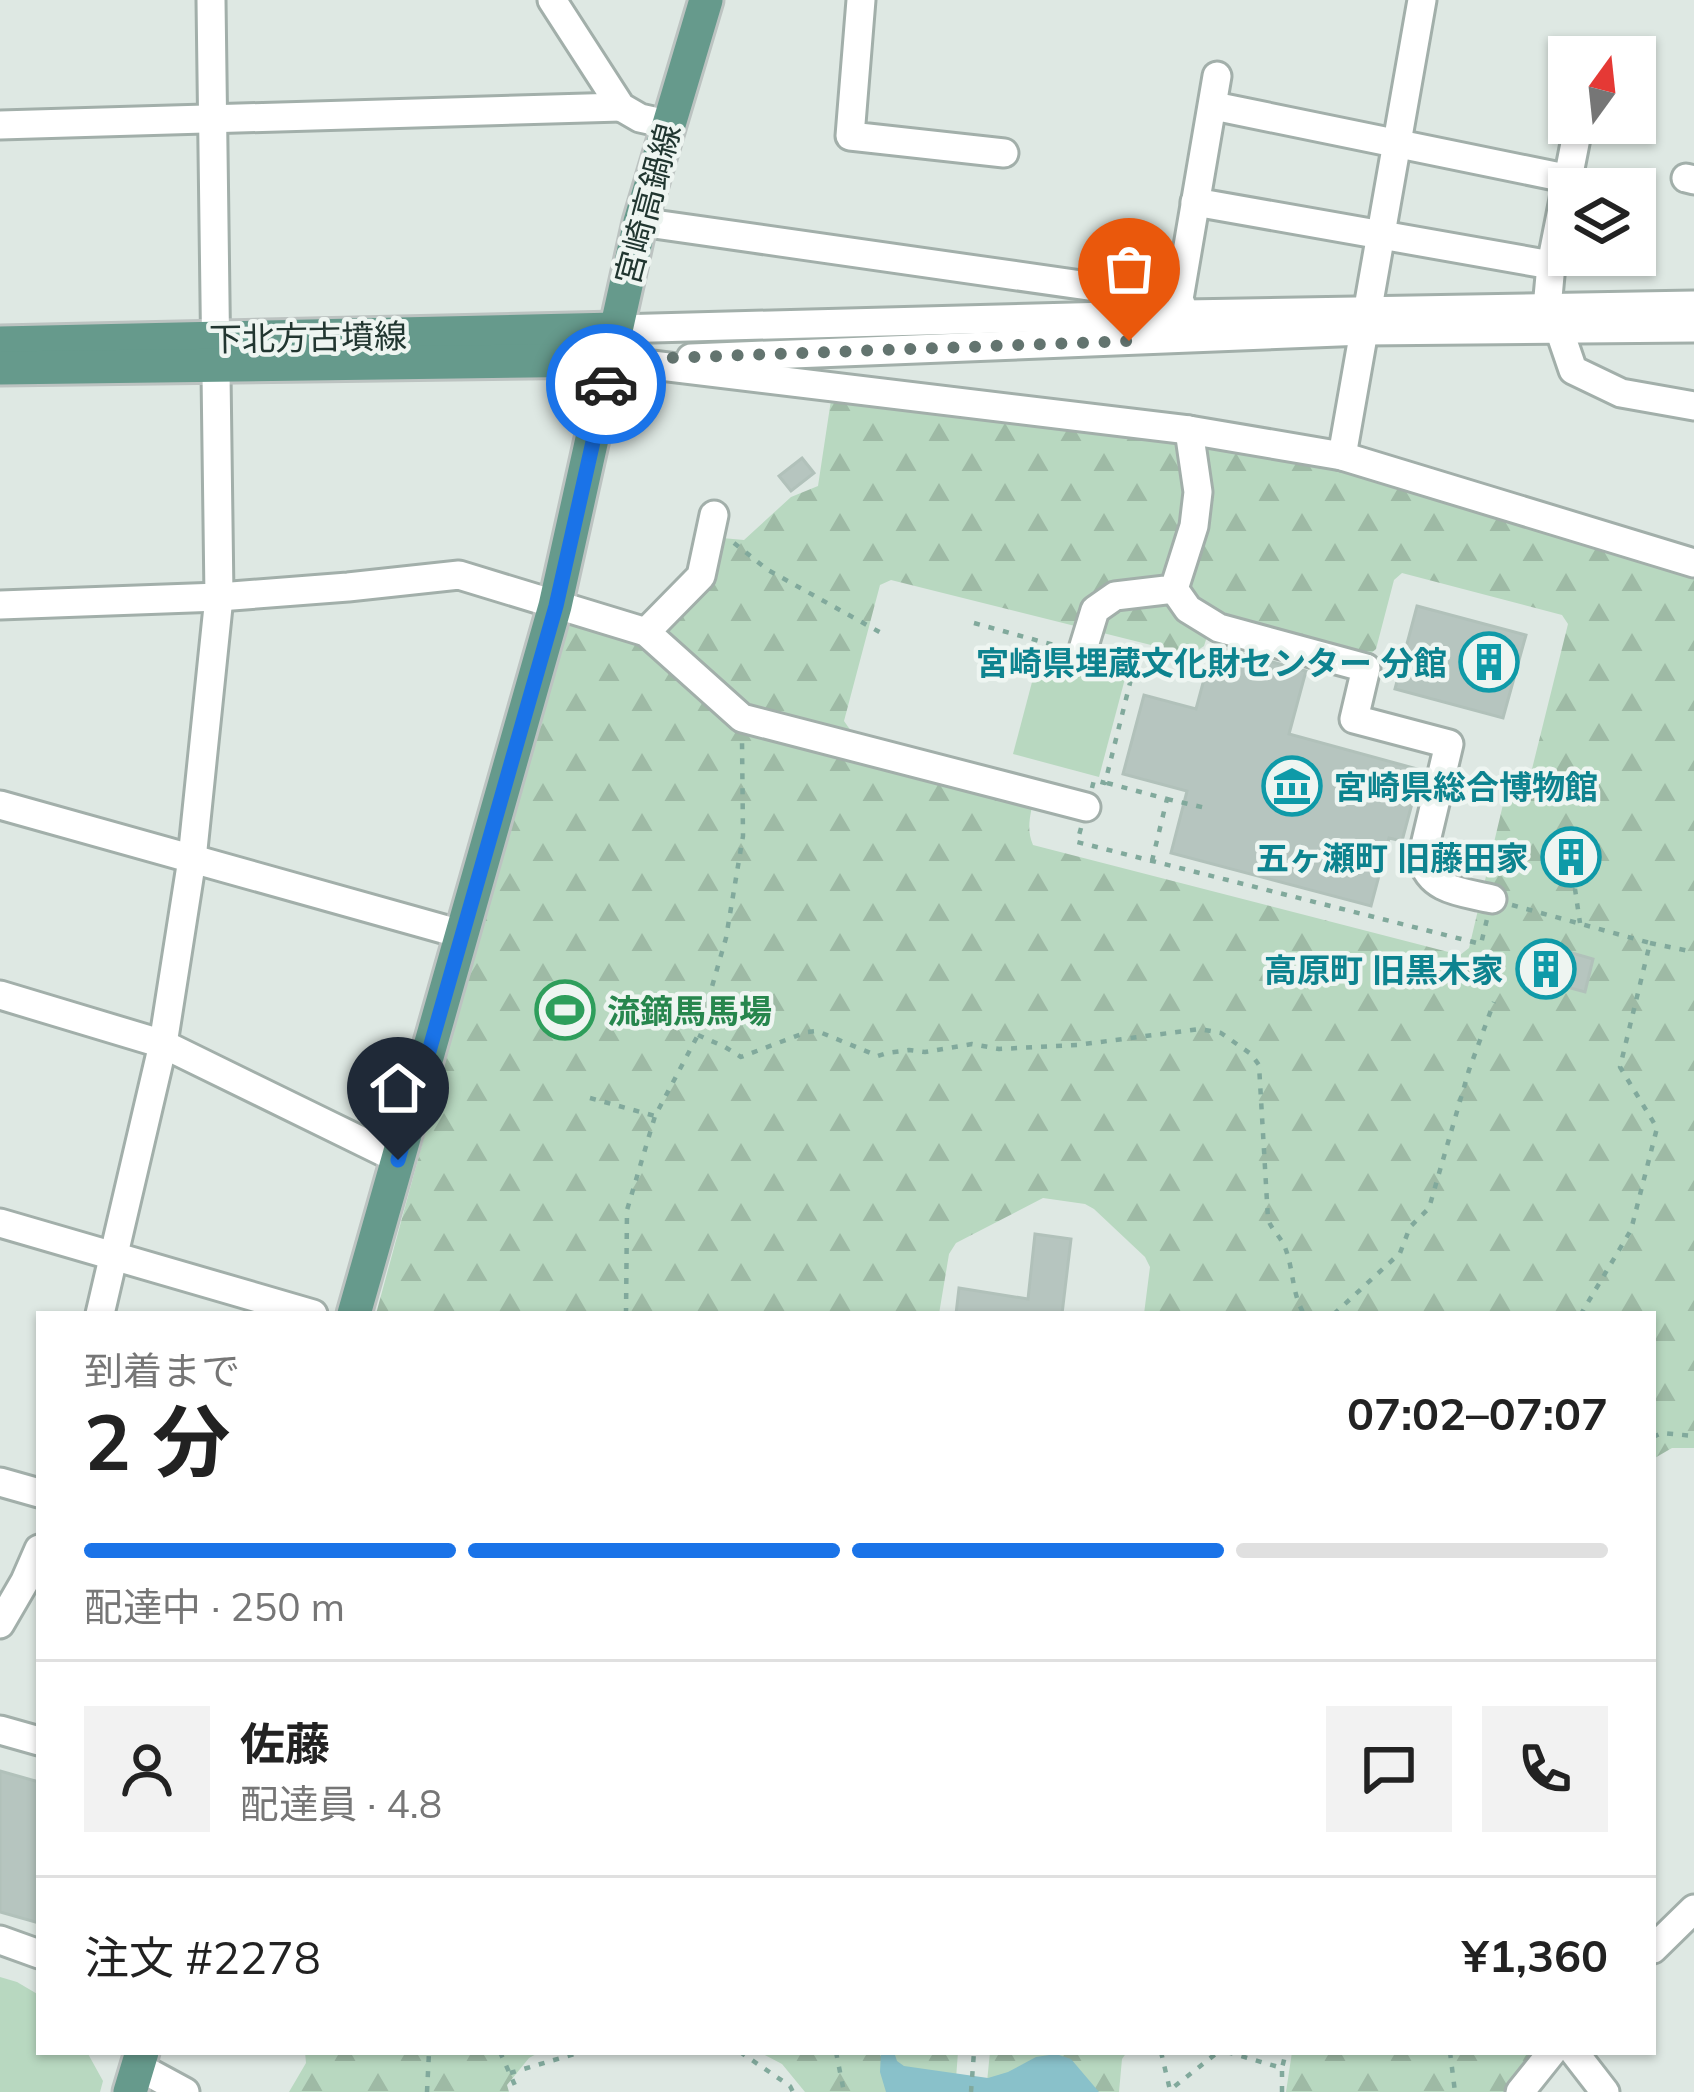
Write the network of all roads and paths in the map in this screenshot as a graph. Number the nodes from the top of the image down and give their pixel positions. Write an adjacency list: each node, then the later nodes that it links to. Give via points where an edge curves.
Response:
1 (211, 0): 9 (street)
2 (552, 0): 8 (street)
3 (706, 0): 10 (main road, 宮崎高鍋線)
4 (861, 0): 13 (street, via 850,136)
5 (1421, 0): 12 (street)
6 (1217, 76): 7 (street)
7 (1214, 106): 12 (street); 15 (street)
8 (622, 107): 9 (street); 10 (street)
9 (212, 119): 11 (street); 27 (street)
10 (668, 124): 16 (main road, 宮崎高鍋線)
11 (0, 125)
12 (1397, 143): 14 (street); 17 (street)
13 (1004, 153)
14 (1548, 174)
15 (1196, 202): 17 (street); 21 (street)
16 (640, 222): 21 (street); 26 (main road, 宮崎高鍋線)
17 (1381, 235): 18 (street); 23 (street)
18 (1548, 264)
19 (1550, 276): 22 (street)
20 (1694, 305): 22 (street)
21 (1182, 307): 23 (street); 26 (street)
22 (1556, 320): 23 (street); 24 (street); 29 (street, via 1573,370 1621,393)
23 (1365, 322): 26 (street); 31 (street)
24 (1694, 328)
25 (0, 343): 27 (main road, 下北方古墳線)
26 (613, 345): 27 (main road, 下北方古墳線); 30 (street, via 665,369); 37 (main road, 宮崎高鍋線)
27 (216, 353): 28 (main road, 下北方古墳線); 35 (street)
28 (0, 368)
29 (1694, 406)
30 (1190, 430): 31 (street); 34 (street, via 1198,493)
31 (1342, 456): 33 (street)
32 (713, 519): 39 (street, via 701,576); 40 (path, via 768,570)
33 (1694, 563)
34 (1174, 590): 41 (street, via 1115,596 1094,610); 51 (street, via 1220,628 1366,668 1354,719 1449,744 1425,873 1439,886)
35 (219, 597): 36 (street); 37 (street, via 459,575); 48 (street)
36 (0, 605)
37 (556, 606): 39 (street); 53 (main road, 宮崎高鍋線)
38 (974, 623): 41 (path)
39 (646, 632): 42 (street)
40 (884, 634)
41 (1081, 656): 43 (path, via 1134,667)
42 (742, 718): 46 (street, via 878,743); 58 (path, via 742,836 726,938)
43 (1105, 783): 44 (path); 46 (path, via 1094,780)
44 (1167, 799): 47 (path); 49 (path)
45 (0, 805): 48 (street)
46 (1087, 807): 49 (path, via 1077,842)
47 (1210, 809)
48 (192, 859): 53 (street); 59 (street)
49 (1152, 861): 51 (path, via 1480,944)
50 (1579, 874): 52 (path)
51 (1492, 899): 52 (path)
52 (1580, 923): 54 (path)
53 (460, 934): 62 (main road, 宮崎高鍋線)
54 (1650, 943): 55 (path); 71 (path, via 1620,1067 1658,1128 1631,1230)
55 (1694, 952)
56 (0, 994): 59 (street)
57 (1494, 1002): 70 (path, via 1429,1208 1400,1253)
58 (698, 1035): 61 (path); 69 (path, via 741,1058 817,1031 878,1056 1221,1033 1259,1065 1268,1219)
59 (163, 1044): 62 (street); 64 (street)
60 (590, 1098): 61 (path)
61 (655, 1116): 68 (path, via 627,1210)
62 (398, 1160): 67 (main road, 宮崎高鍋線)
63 (0, 1223): 64 (street)
64 (113, 1254): 65 (street); 66 (street)
65 (101, 1311)
66 (303, 1311)
67 (355, 1311)
68 (626, 1311)
69 (1302, 1311)
70 (1337, 1311)
71 (1582, 1311)
72 (1656, 1428): 73 (path)
73 (1662, 1433): 74 (path); 75 (path)
74 (1656, 1436)
75 (1694, 1436)
76 (0, 1481): 77 (street)
77 (36, 1492)
78 (36, 1556): 79 (street)
79 (0, 1624)
80 (0, 1730): 81 (street)
81 (36, 1740)
82 (1691, 1919): 84 (street)
83 (0, 1940): 85 (street)
84 (1656, 1946)
85 (36, 1953)
86 (429, 2055): 104 (path)
87 (501, 2055): 101 (path)
88 (571, 2055): 101 (path)
89 (744, 2055): 106 (path)
90 (837, 2055): 107 (path)
91 (974, 2055): 108 (path)
92 (1162, 2055): 102 (path)
93 (1214, 2055): 102 (path)
94 (1237, 2055): 99 (path)
95 (1285, 2055): 99 (path)
96 (1450, 2055): 110 (path)
97 (1550, 2055): 111 (street)
98 (1576, 2055): 112 (street)
99 (1282, 2068): 109 (path)
100 (136, 2070): 103 (street)
101 (510, 2073): 105 (path)
102 (1171, 2091)
103 (185, 2092)
104 (427, 2092)
105 (518, 2092)
106 (793, 2092)
107 (844, 2092)
108 (971, 2092)
109 (1282, 2092)
110 (1455, 2092)
111 (1520, 2092)
112 (1605, 2092)

